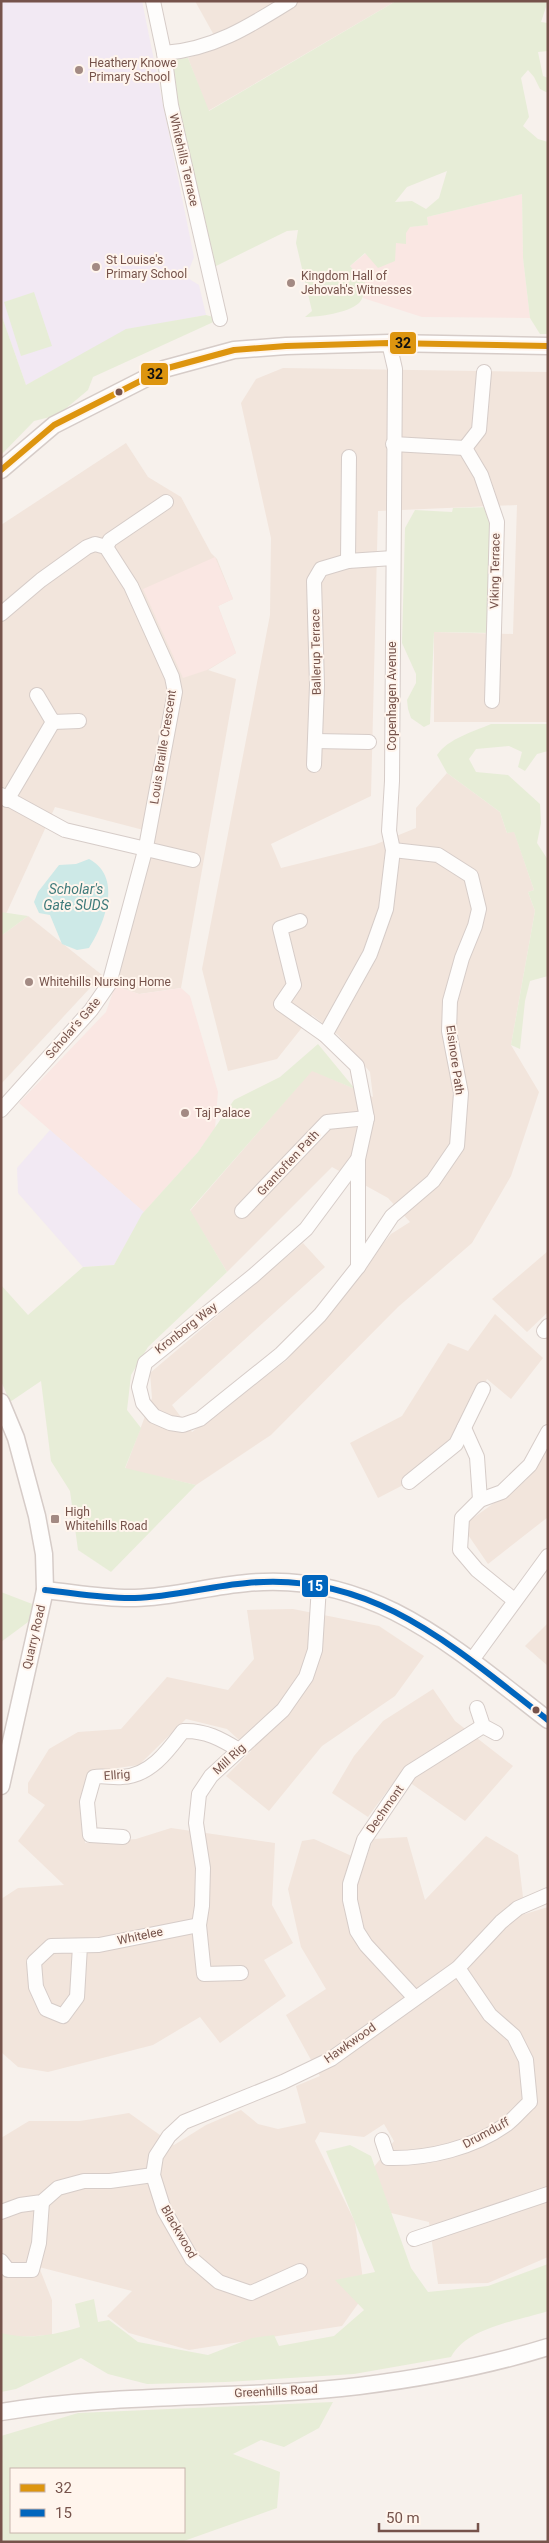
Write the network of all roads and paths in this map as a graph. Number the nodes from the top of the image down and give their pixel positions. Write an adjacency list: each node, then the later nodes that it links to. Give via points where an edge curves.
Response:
1 (153, 1): 3 (street, Whitehills Terrace)
2 (290, 1): 3 (street, via 234,33 189,51)
3 (164, 52): 4 (street, Whitehills Terrace, via 171,105)
4 (220, 319)
5 (389, 343): 6 (street); 8 (street, Copenhagen Avenue, via 395,369); 11 (street, via 234,350 164,369 54,425)
6 (548, 346)
7 (484, 372): 9 (street, via 479,430)
8 (393, 444): 9 (street); 14 (street, Copenhagen Avenue)
9 (465, 448): 18 (street, Viking Terrace, via 481,476 496,522)
10 (349, 456): 15 (street)
11 (1, 470)
12 (166, 502): 13 (street, via 110,540)
13 (106, 547): 16 (street, via 94,544 87,547 40,580); 25 (street, Louis Braille Crescent, via 131,586 172,677 175,692)
14 (393, 558): 15 (street, Ballerup Terrace); 26 (street, Copenhagen Avenue, via 389,831)
15 (348, 561): 21 (street, Ballerup Terrace, via 321,569 314,581)
16 (1, 614)
17 (37, 695): 20 (street)
18 (492, 701)
19 (79, 721): 20 (street)
20 (53, 722): 24 (street)
21 (315, 741): 22 (street); 23 (street, Ballerup Terrace)
22 (369, 742)
23 (314, 765)
24 (4, 798): 25 (street, via 65,830)
25 (146, 847): 27 (street); 30 (street, Scholar's Gate, via 109,984 91,1010)
26 (393, 850): 29 (street, Copenhagen Avenue, via 386,909 380,927 370,954); 34 (street, Elsinore Path, via 438,855 471,876 478,909 476,926 462,958 450,1001 449,1031 462,1093 457,1146 433,1181 392,1216)
27 (193, 860)
28 (300, 921): 29 (street, Kronborg Way, via 280,928 294,985 281,1004)
29 (325, 1035): 31 (street, Kronborg Way, via 356,1066)
30 (1, 1110)
31 (367, 1118): 32 (street, Kronborg Way); 33 (street, Grantoften Path, via 326,1122)
32 (358, 1159): 34 (street); 34 (street, Kronborg Way, via 306,1229 145,1362 139,1387 147,1410 177,1424 200,1419 281,1354 320,1315)
33 (242, 1211)
34 (358, 1267)
35 (483, 1388): 37 (street)
36 (1, 1402): 43 (street, Quarry Road, via 16,1438 37,1516 44,1554)
37 (464, 1428): 39 (street, via 456,1444); 40 (street, via 477,1458)
38 (548, 1432): 40 (street, via 530,1465 502,1492)
39 (410, 1482)
40 (480, 1500): 44 (street, via 462,1518 460,1550 477,1570)
41 (548, 1556): 44 (street)
42 (319, 1586): 43 (street, via 248,1582 199,1592 134,1598); 45 (street, via 391,1608 434,1632); 50 (street, Mill Rig, via 315,1650 306,1677 283,1710)
43 (45, 1590): 51 (street, Quarry Road)
44 (514, 1600): 45 (street)
45 (472, 1660): 47 (street)
46 (477, 1708): 48 (street)
47 (548, 1720)
48 (483, 1726): 49 (street); 58 (street, Dechmont, via 410,1772 364,1840 350,1884 357,1931)
49 (496, 1733)
50 (239, 1750): 52 (street, Ellrig, via 216,1736 183,1731 163,1756 148,1768 122,1777 94,1778 87,1802 90,1835); 54 (street, Mill Rig, via 211,1776 199,1794 196,1823 203,1868)
51 (1, 1786)
52 (123, 1837)
53 (548, 1894): 56 (street, Hawkwood, via 518,1908)
54 (199, 1925): 55 (street, Whitelee); 57 (street, Mill Rig, via 204,1974)
55 (80, 1946): 55 (street, Whitelee, via 51,1946 34,1962 36,1988 46,2009 63,2016 77,1997)
56 (458, 1968): 58 (street, Hawkwood); 59 (street, Drumduff, via 490,2015 514,2036 526,2060 530,2102 507,2124 469,2144 442,2152 388,2158)
57 (241, 1973)
58 (415, 1998): 60 (street, Hawkwood, via 330,2059 184,2122 169,2136 156,2156)
59 (382, 2140)
60 (154, 2176): 62 (street, via 84,2181 58,2188); 66 (street, Blackwood, via 164,2210 192,2259 219,2282 252,2293)
61 (548, 2194): 64 (street)
62 (42, 2202): 63 (street); 65 (street, via 39,2243 32,2270 8,2270)
63 (1, 2212)
64 (414, 2239)
65 (1, 2261)
66 (300, 2271)
67 (548, 2347): 68 (street, Greenhills Road, via 450,2371 358,2386 82,2401)
68 (1, 2412)

